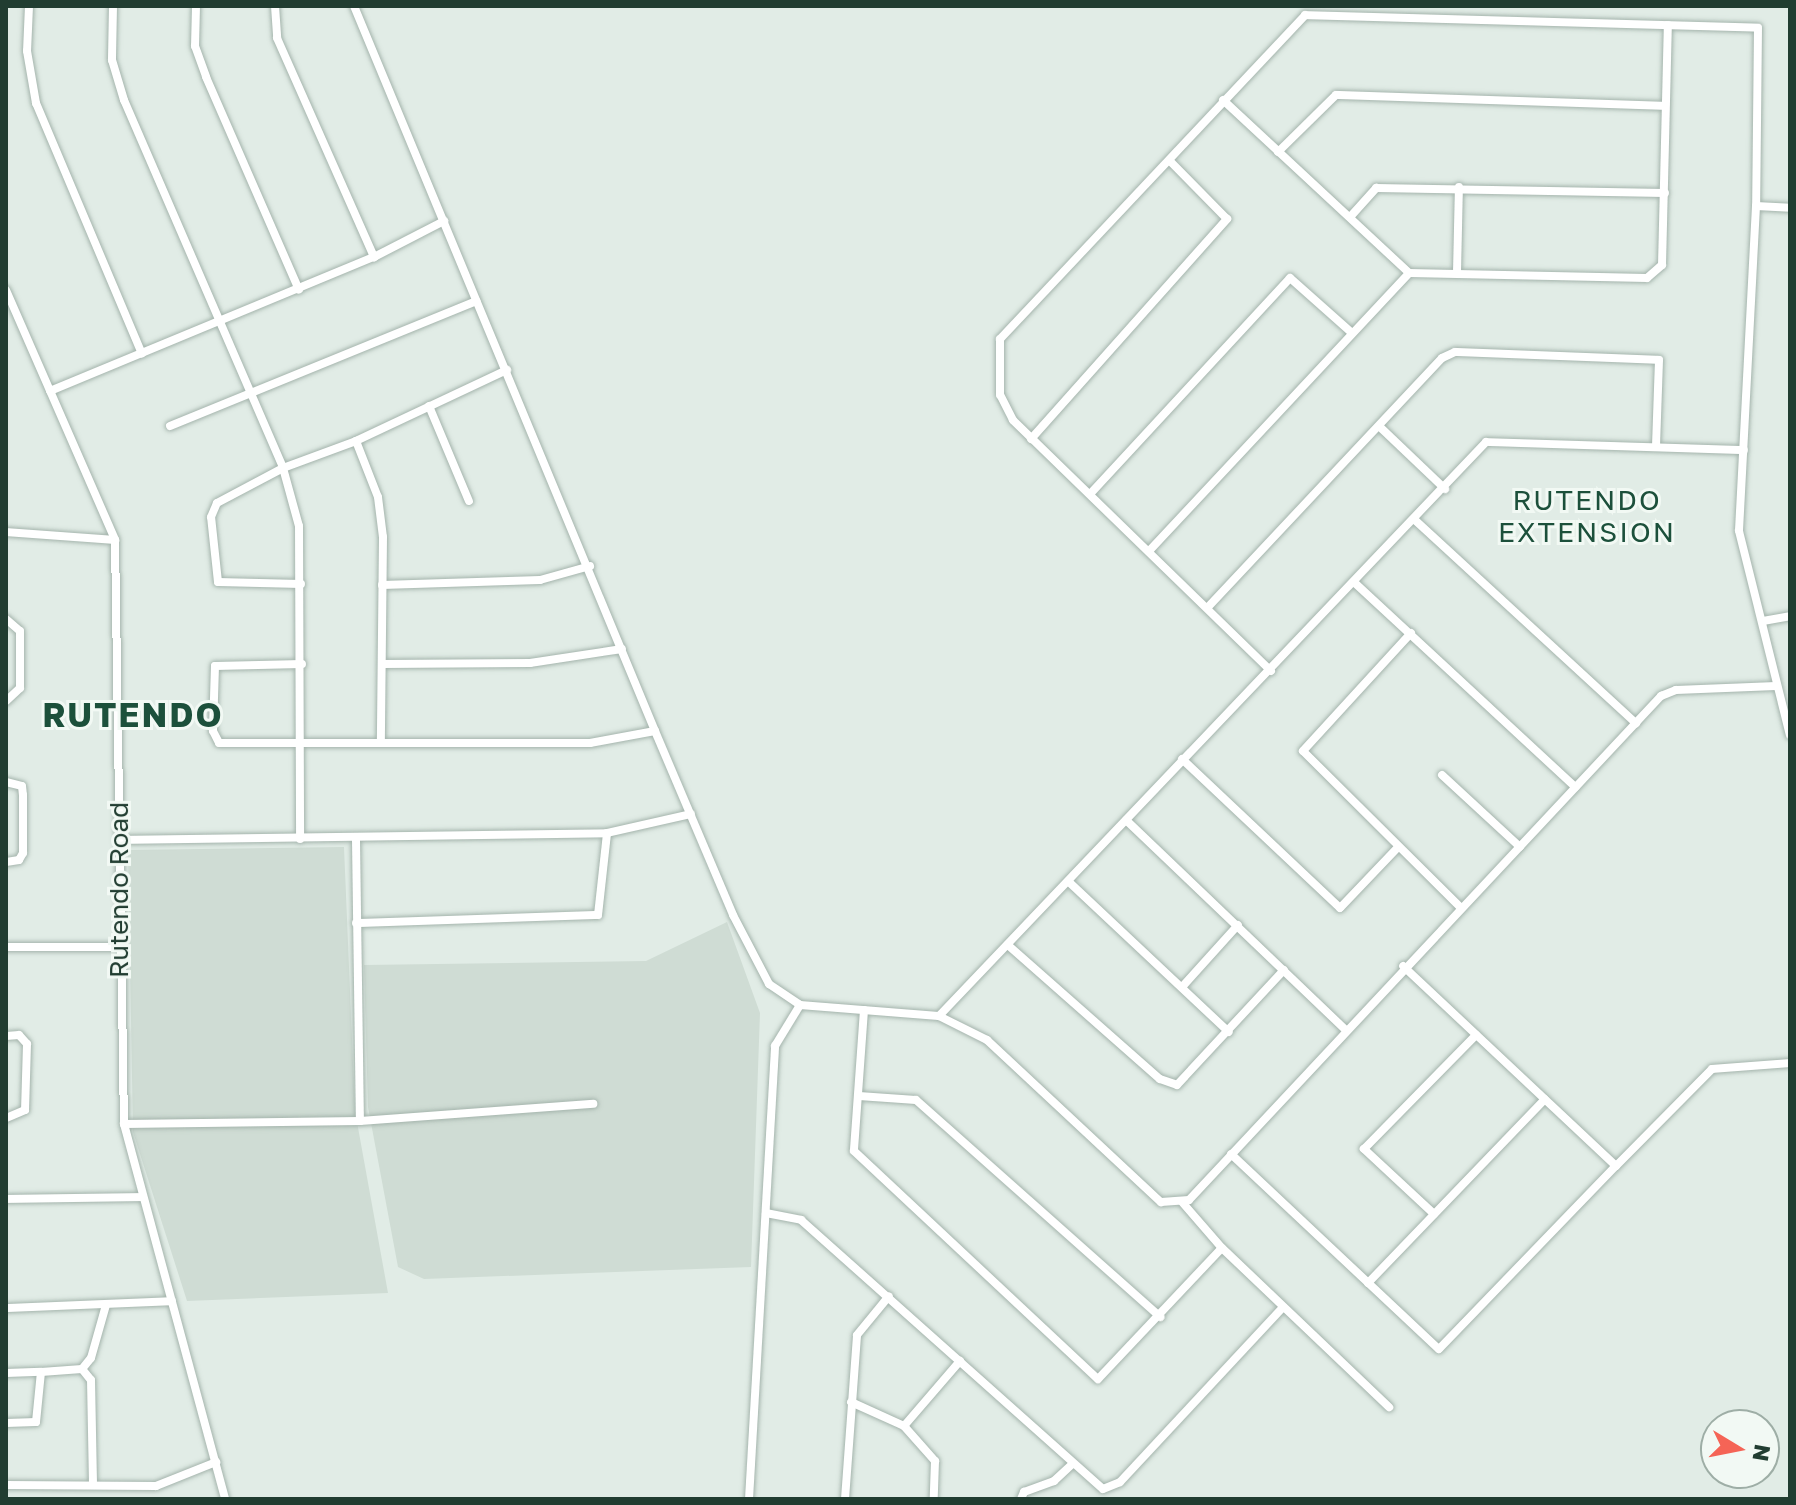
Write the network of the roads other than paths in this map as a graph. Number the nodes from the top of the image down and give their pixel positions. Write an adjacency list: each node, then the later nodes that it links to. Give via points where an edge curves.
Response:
1 (29, 6): 25 (street, via 27,51 36,103)
2 (113, 6): 23 (street, via 112,60 124,100)
3 (196, 6): 21 (street, via 195,46 206,77)
4 (275, 6): 17 (street, via 277,38)
5 (354, 6): 16 (street)
6 (1668, 25): 7 (street, via 1305,15); 8 (street); 13 (street, via 1758,28)
7 (1223, 100): 9 (street); 10 (street)
8 (1665, 106): 9 (street, via 1336,95); 12 (street)
9 (1278, 152): 15 (street)
10 (1171, 162): 32 (street, via 1000,339 1000,395); 32 (street, via 1227,219)
11 (1459, 187): 12 (street); 15 (street, via 1376,188); 18 (street)
12 (1665, 193): 18 (street, via 1662,265 1647,278)
13 (1756, 206): 14 (street); 35 (street)
14 (1790, 208)
15 (1351, 216): 19 (street)
16 (444, 221): 17 (street); 22 (street)
17 (374, 257): 21 (street)
18 (1457, 272): 19 (street)
19 (1409, 273): 24 (street)
20 (6, 290): 27 (street, Rutendo Road)
21 (299, 290): 23 (street)
22 (477, 301): 26 (street); 28 (street)
23 (221, 323): 25 (street); 28 (street)
24 (1352, 333): 38 (street, via 1290,278); 43 (street)
25 (142, 354): 27 (street)
26 (507, 370): 29 (street); 44 (street)
27 (50, 391): 42 (street, Rutendo Road)
28 (250, 397): 30 (street); 36 (street)
29 (429, 406): 33 (street); 39 (street)
30 (170, 426)
31 (1380, 427): 34 (street, via 1442,358 1455,352 1659,360); 37 (street); 48 (street)
32 (1031, 439): 38 (street)
33 (356, 441): 36 (street); 47 (street, via 378,497)
34 (1656, 446): 35 (street); 37 (street, via 1486,442)
35 (1744, 450): 51 (street, via 1739,531)
36 (283, 468): 45 (street, via 299,526); 45 (street, via 217,503 211,517 214,575 227,583)
37 (1445, 489): 40 (street)
38 (1091, 493): 43 (street)
39 (469, 501)
40 (1416, 521): 46 (street); 59 (street)
41 (6, 532): 42 (street)
42 (115, 540): 72 (street, Rutendo Road)
43 (1150, 550): 48 (street)
44 (590, 566): 47 (street, via 540,580); 53 (street)
45 (301, 584): 54 (street)
46 (1356, 584): 52 (street); 56 (street)
47 (382, 585): 55 (street)
48 (1209, 606): 56 (street)
49 (1790, 616): 51 (street)
50 (6, 619): 58 (street, via 20,631 20,688)
51 (1763, 621): 57 (street)
52 (1411, 633): 67 (street); 74 (street, via 1303,751)
53 (622, 649): 55 (street, via 530,663); 60 (street)
54 (302, 664): 63 (street); 63 (street, via 215,666 213,731 228,747)
55 (382, 664): 62 (street)
56 (1271, 671): 64 (street)
57 (1776, 686): 59 (street, via 1676,690 1661,696); 61 (street)
58 (6, 701)
59 (1636, 723): 67 (street)
60 (655, 731): 62 (street, via 590,743); 68 (street)
61 (1790, 735)
62 (381, 742): 63 (street)
63 (302, 747): 71 (street)
64 (1182, 759): 69 (street); 74 (street, via 1340,908)
65 (1442, 775): 75 (street)
66 (6, 782): 76 (street, via 22,786 23,795 23,853 19,860)
67 (1575, 787): 75 (street)
68 (691, 814): 70 (street); 87 (street, via 769,984)
69 (1126, 820): 77 (street); 80 (street)
70 (607, 833): 73 (street); 79 (street, via 598,915)
71 (300, 839): 72 (street); 73 (street)
72 (119, 840): 83 (street, Rutendo Road)
73 (356, 840): 79 (street)
74 (1398, 847): 78 (street)
75 (1520, 847): 78 (street)
76 (6, 862)
77 (1069, 882): 81 (street); 86 (street)
78 (1461, 908): 84 (street)
79 (356, 923): 99 (street)
80 (1238, 925): 85 (street); 86 (street)
81 (1009, 946): 89 (street); 91 (street, via 1160,1079 1177,1085)
82 (6, 947): 83 (street)
83 (119, 947): 100 (street, Rutendo Road)
84 (1403, 966): 90 (street); 92 (street)
85 (1284, 970): 90 (street); 91 (street)
86 (1183, 986): 91 (street)
87 (800, 1005): 88 (street); 106 (street, via 775,1046)
88 (864, 1010): 89 (street); 95 (street)
89 (939, 1016): 105 (street, via 987,1040 1161,1202)
90 (1345, 1029): 101 (street)
91 (1229, 1032)
92 (1476, 1035): 96 (street); 107 (street, via 1364,1149)
93 (6, 1036): 98 (street, via 24,1037 27,1044 25,1110)
94 (1790, 1063): 102 (street, via 1712,1069)
95 (859, 1096): 115 (street, via 916,1100); 115 (street, via 854,1151 1098,1379)
96 (1545, 1099): 102 (street); 107 (street)
97 (593, 1104): 99 (street)
98 (6, 1118)
99 (360, 1121): 100 (street)
100 (124, 1124): 103 (street, Rutendo Road)
101 (1231, 1154): 105 (street); 109 (street)
102 (1616, 1166): 109 (street, via 1439,1349)
103 (142, 1197): 104 (street); 111 (street, Rutendo Road)
104 (6, 1199)
105 (1182, 1202): 108 (street)
106 (766, 1213): 110 (street, via 801,1220); 129 (street)
107 (1434, 1214): 109 (street)
108 (1222, 1248): 114 (street); 115 (street)
109 (1368, 1283)
110 (889, 1296): 116 (street); 120 (street, via 857,1335)
111 (172, 1301): 112 (street); 124 (street, Rutendo Road)
112 (106, 1305): 113 (street); 117 (street, via 91,1358)
113 (6, 1308)
114 (1282, 1308): 121 (street); 125 (street, via 1120,1482 1103,1489)
115 (1160, 1317)
116 (960, 1361): 123 (street); 125 (street)
117 (82, 1369): 118 (street); 127 (street, via 91,1380)
118 (41, 1372): 119 (street); 122 (street, via 36,1422)
119 (6, 1373)
120 (851, 1402): 123 (street); 130 (street)
121 (1389, 1407)
122 (6, 1423)
123 (904, 1426): 131 (street, via 935,1461)
124 (216, 1462): 127 (street, via 156,1486); 128 (street, Rutendo Road)
125 (1071, 1465): 132 (street, via 1054,1481 1024,1492)
126 (6, 1485): 127 (street)
127 (93, 1485)
128 (225, 1499)
129 (749, 1499)
130 (845, 1499)
131 (934, 1499)
132 (1021, 1499)

